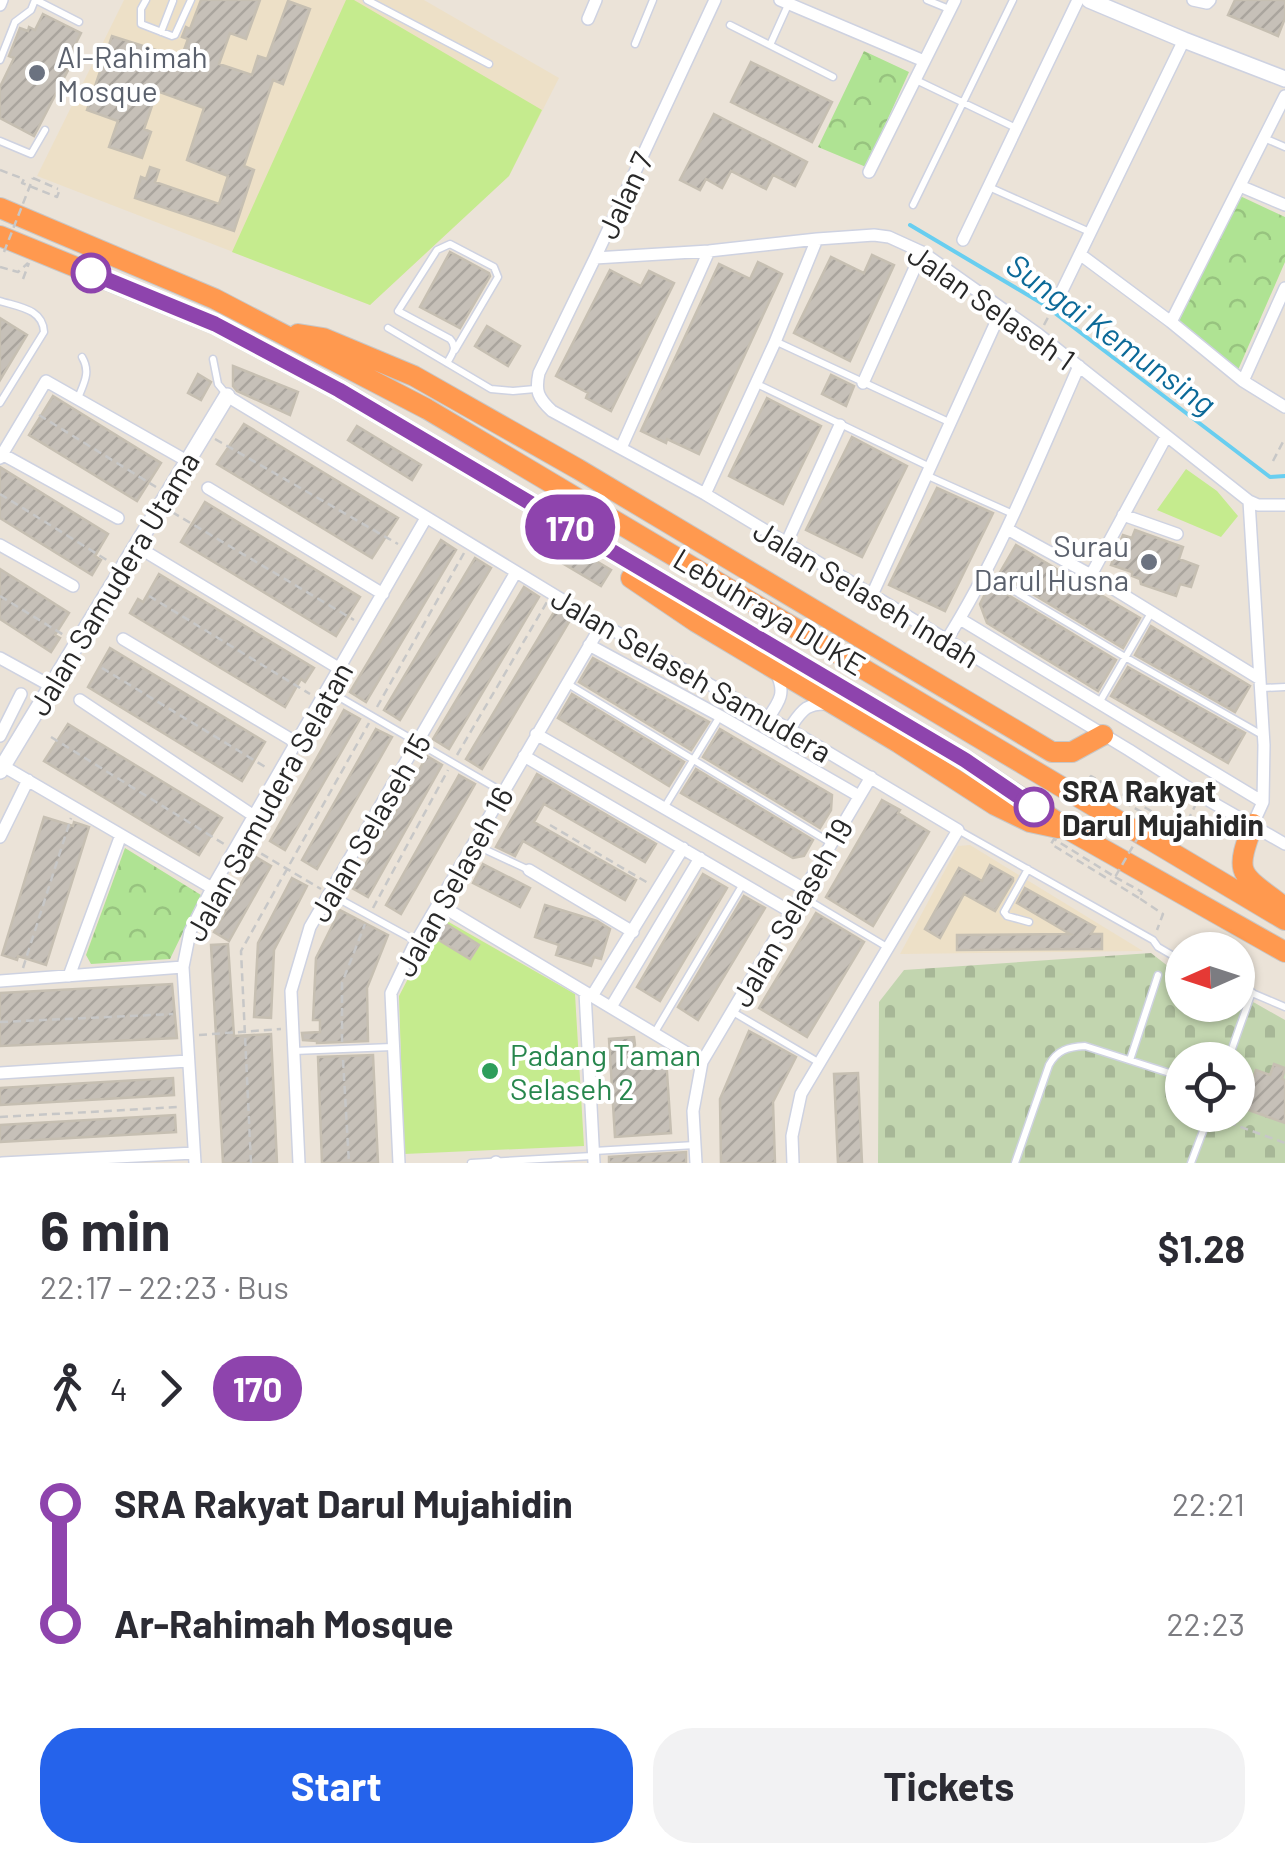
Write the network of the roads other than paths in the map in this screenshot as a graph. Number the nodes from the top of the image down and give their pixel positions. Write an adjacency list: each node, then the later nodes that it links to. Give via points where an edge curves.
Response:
1 (35, 0): 18 (lane); 24 (lane, via 15,22)
2 (146, 0): 20 (lane, via 141,24)
3 (366, 0): 26 (lane)
4 (596, 0): 17 (street)
5 (653, 0): 22 (lane)
6 (715, 0): 50 (street, Jalan 7)
7 (927, 0): 16 (lane)
8 (1013, 0): 31 (lane)
9 (1078, 0): 32 (street)
10 (1089, 0): 21 (street)
11 (1193, 0): 14 (street)
12 (172, 1): 15 (lane); 20 (lane)
13 (784, 2): 23 (lane); 25 (street)
14 (1209, 2)
15 (189, 3): 20 (lane, via 175,36)
16 (953, 5): 25 (street)
17 (588, 19)
18 (80, 22)
19 (730, 25): 23 (lane)
20 (161, 32)
21 (1184, 40): 28 (street); 43 (street)
22 (634, 44)
23 (770, 45): 27 (lane)
24 (0, 60)
25 (924, 61): 29 (street)
26 (490, 64)
27 (834, 77)
28 (1285, 79)
29 (916, 80): 31 (lane); 37 (street)
30 (1285, 96): 34 (street)
31 (962, 103): 32 (lane); 40 (lane)
32 (1016, 128): 38 (street)
33 (45, 130): 35 (lane, via 31,154)
34 (1264, 138): 36 (lane); 39 (street)
35 (0, 141)
36 (1285, 147)
37 (869, 172)
38 (988, 186): 43 (lane); 45 (street)
39 (1240, 186): 41 (street); 55 (street)
40 (913, 205)
41 (1285, 205)
42 (5, 209): 57 (highway, Lebuhraya DUKE)
43 (1092, 234): 49 (street)
44 (816, 238): 47 (street, Jalan Selaseh 1); 48 (street, Jalan Selaseh 1, via 874,235); 58 (street)
45 (962, 240)
46 (2, 244): 79 (highway, Lebuhraya DUKE, via 246,339)
47 (709, 251): 50 (street, Jalan Selaseh 1); 75 (street)
48 (922, 252): 54 (street, Jalan Selaseh 1); 65 (street)
49 (1081, 255): 53 (street); 55 (street)
50 (595, 258): 67 (street, Jalan 7)
51 (1285, 288): 64 (street)
52 (0, 301): 70 (lane, via 36,313 44,323)
53 (1057, 301)
54 (1002, 309): 63 (street, Jalan Selaseh 1); 72 (street)
55 (1171, 322): 64 (street)
56 (388, 328): 62 (lane)
57 (281, 332): 122 (highway, via 323,338 414,376 1052,752 1072,752); 156 (highway, Lebuhraya DUKE, via 428,409)
58 (775, 342): 65 (lane); 66 (street)
59 (455, 350): 59 (lane, via 450,340 398,312 438,250 450,244 494,267 498,277); 62 (lane)
60 (82, 357): 69 (lane, via 86,378)
61 (214, 359): 68 (lane)
62 (447, 363): 67 (lane, via 491,389)
63 (1079, 366): 74 (street, Jalan Selaseh 1); 84 (street)
64 (1243, 381): 71 (street)
65 (864, 383): 72 (lane)
66 (756, 384): 73 (lane); 81 (street)
67 (535, 389): 75 (street, Jalan Selaseh Indah, via 552,411)
68 (227, 396): 77 (street, Jalan Samudera Utama); 87 (street, Jalan Selaseh Samudera)
69 (78, 399): 76 (street, via 46,381); 77 (street)
70 (0, 403)
71 (1285, 407)
72 (952, 424): 78 (street)
73 (840, 425): 78 (lane); 91 (street)
74 (1166, 437): 82 (street, Jalan Selaseh 1); 85 (street)
75 (621, 448): 81 (street, Jalan Selaseh Indah)
76 (1, 456): 86 (street)
77 (187, 462): 92 (street, Jalan Samudera Utama, via 169,502)
78 (930, 472): 84 (lane); 98 (street)
79 (502, 487): 107 (highway); 139 (highway, Lebuhraya DUKE, via 965,760)
80 (208, 488): 97 (street)
81 (705, 494): 91 (street, Jalan Selaseh Indah)
82 (1249, 501): 83 (street); 110 (street)
83 (1285, 505)
84 (1013, 514): 88 (street)
85 (1123, 515): 89 (street); 95 (street)
86 (118, 518)
87 (426, 518): 93 (street, Jalan Selaseh Samudera); 97 (street, Jalan Samudera Selatan)
88 (1007, 529): 94 (street); 95 (street)
89 (1177, 534)
90 (0, 544): 96 (street)
91 (786, 544): 98 (street, Jalan Selaseh Indah)
92 (136, 546): 108 (street); 111 (street, Jalan Samudera Utama)
93 (516, 572): 101 (street, Jalan Selaseh Samudera); 126 (street, Jalan Selaseh 15)
94 (985, 573): 100 (street); 106 (lane)
95 (1091, 575): 99 (street)
96 (73, 586)
97 (383, 594): 108 (street, Jalan Samudera Selatan)
98 (872, 595): 103 (street, Jalan Selaseh Indah)
99 (1151, 613): 106 (lane); 110 (street)
100 (960, 618): 103 (street); 117 (street, Jalan Selaseh Indah)
101 (602, 624): 104 (street, Jalan Selaseh 16); 119 (street, Jalan Selaseh Samudera)
102 (123, 639): 125 (street)
103 (946, 641): 122 (street, Jalan Selaseh Indah)
104 (590, 645): 109 (street, Jalan Selaseh 16); 118 (street)
105 (0, 658): 111 (street)
106 (1125, 658): 117 (lane); 124 (lane)
107 (771, 665): 116 (highway); 119 (street, via 782,691)
108 (340, 669): 114 (street, Jalan Samudera Selatan)
109 (567, 684): 121 (street, Jalan Selaseh 16); 128 (lane)
110 (1260, 684): 112 (lane); 124 (street)
111 (51, 686): 129 (street, Jalan Samudera Utama)
112 (1285, 687)
113 (21, 694): 123 (street)
114 (324, 696): 125 (street, Jalan Samudera Selatan); 126 (lane)
115 (80, 700): 136 (street)
116 (832, 704): 120 (street, via 807,707); 139 (highway, via 1018,817)
117 (1099, 704): 134 (street, Jalan Selaseh Indah)
118 (720, 716): 128 (lane); 133 (street)
119 (768, 718): 120 (street, Jalan Selaseh Samudera)
120 (789, 729): 130 (street, Jalan Selaseh Samudera)
121 (536, 734): 127 (street, Jalan Selaseh 16); 135 (street)
122 (1104, 735): 137 (street, Jalan Selaseh Indah)
123 (0, 736)
124 (1264, 736): 134 (street)
125 (297, 743): 136 (street, Jalan Samudera Selatan)
126 (416, 744): 132 (lane); 152 (street, Jalan Selaseh 15)
127 (524, 756): 132 (street, Jalan Selaseh 16); 145 (street)
128 (694, 760): 135 (lane); 142 (lane)
129 (1, 768): 131 (street)
130 (871, 777): 133 (street, Jalan Selaseh 19); 138 (street, Jalan Selaseh Samudera)
131 (28, 780): 140 (street); 141 (street)
132 (503, 792): 143 (street, Jalan Selaseh 16)
133 (859, 796): 142 (street, Jalan Selaseh 19)
134 (1262, 802): 137 (street)
135 (663, 809): 151 (street)
136 (254, 816): 150 (street, Jalan Samudera Selatan)
137 (1254, 824): 144 (street, Jalan Selaseh Indah); 154 (highway, via 1242,869)
138 (958, 830): 147 (lane); 160 (street)
139 (1070, 830): 162 (highway, Lebuhraya DUKE)
140 (122, 835): 150 (street); 165 (street)
141 (0, 837)
142 (832, 843): 151 (street, Jalan Selaseh 19)
143 (472, 844): 148 (lane); 153 (street, Jalan Selaseh 16)
144 (1285, 844)
145 (683, 848): 146 (street); 158 (street)
146 (700, 858): 149 (street); 169 (street)
147 (1028, 869): 157 (lane, via 1004,912); 161 (lane)
148 (529, 870): 158 (street)
149 (744, 883): 155 (street); 172 (lane)
150 (212, 888): 163 (street, Jalan Samudera Selatan, via 190,932)
151 (803, 893): 155 (street, Jalan Selaseh 19); 160 (lane)
152 (329, 894): 159 (lane); 174 (street, Jalan Selaseh 15, via 310,927 291,991)
153 (438, 904): 159 (street, Jalan Selaseh 16); 168 (street)
154 (1285, 908)
155 (791, 912): 171 (street, Jalan Selaseh 19)
156 (1285, 920)
157 (1029, 922)
158 (632, 932): 168 (street)
159 (416, 941): 173 (street, Jalan Selaseh 16, via 391,993)
160 (888, 947): 178 (street)
161 (1165, 951)
162 (1285, 952)
163 (183, 966): 165 (street); 176 (street, Jalan Samudera Selatan)
164 (1158, 975): 175 (lane)
165 (69, 976): 166 (street)
166 (0, 981)
167 (1255, 993): 170 (lane)
168 (588, 994): 169 (street); 183 (street)
169 (611, 1007): 172 (street)
170 (1285, 1007)
171 (733, 1012): 177 (street, Jalan Selaseh 19); 178 (lane)
172 (654, 1033): 177 (street)
173 (392, 1047): 174 (lane); 188 (street, Jalan Selaseh 16)
174 (293, 1051): 187 (street, Jalan Selaseh 15)
175 (1130, 1060): 179 (lane); 192 (lane, via 1085,1046 1054,1055)
176 (188, 1061): 180 (street); 184 (street, Jalan Samudera Selatan)
177 (702, 1062): 182 (street, Jalan Selaseh 19)
178 (819, 1063): 191 (street, via 801,1094)
179 (1165, 1071)
180 (0, 1073)
181 (1203, 1132): 193 (lane)
182 (695, 1145): 183 (lane); 190 (street, Jalan Selaseh 19)
183 (593, 1157): 185 (lane)
184 (195, 1158): 186 (street)
185 (496, 1162): 189 (lane)
186 (2, 1163)
187 (299, 1163)
188 (398, 1163)
189 (471, 1163)
190 (696, 1163)
191 (793, 1163)
192 (1015, 1163)
193 (1191, 1163)

